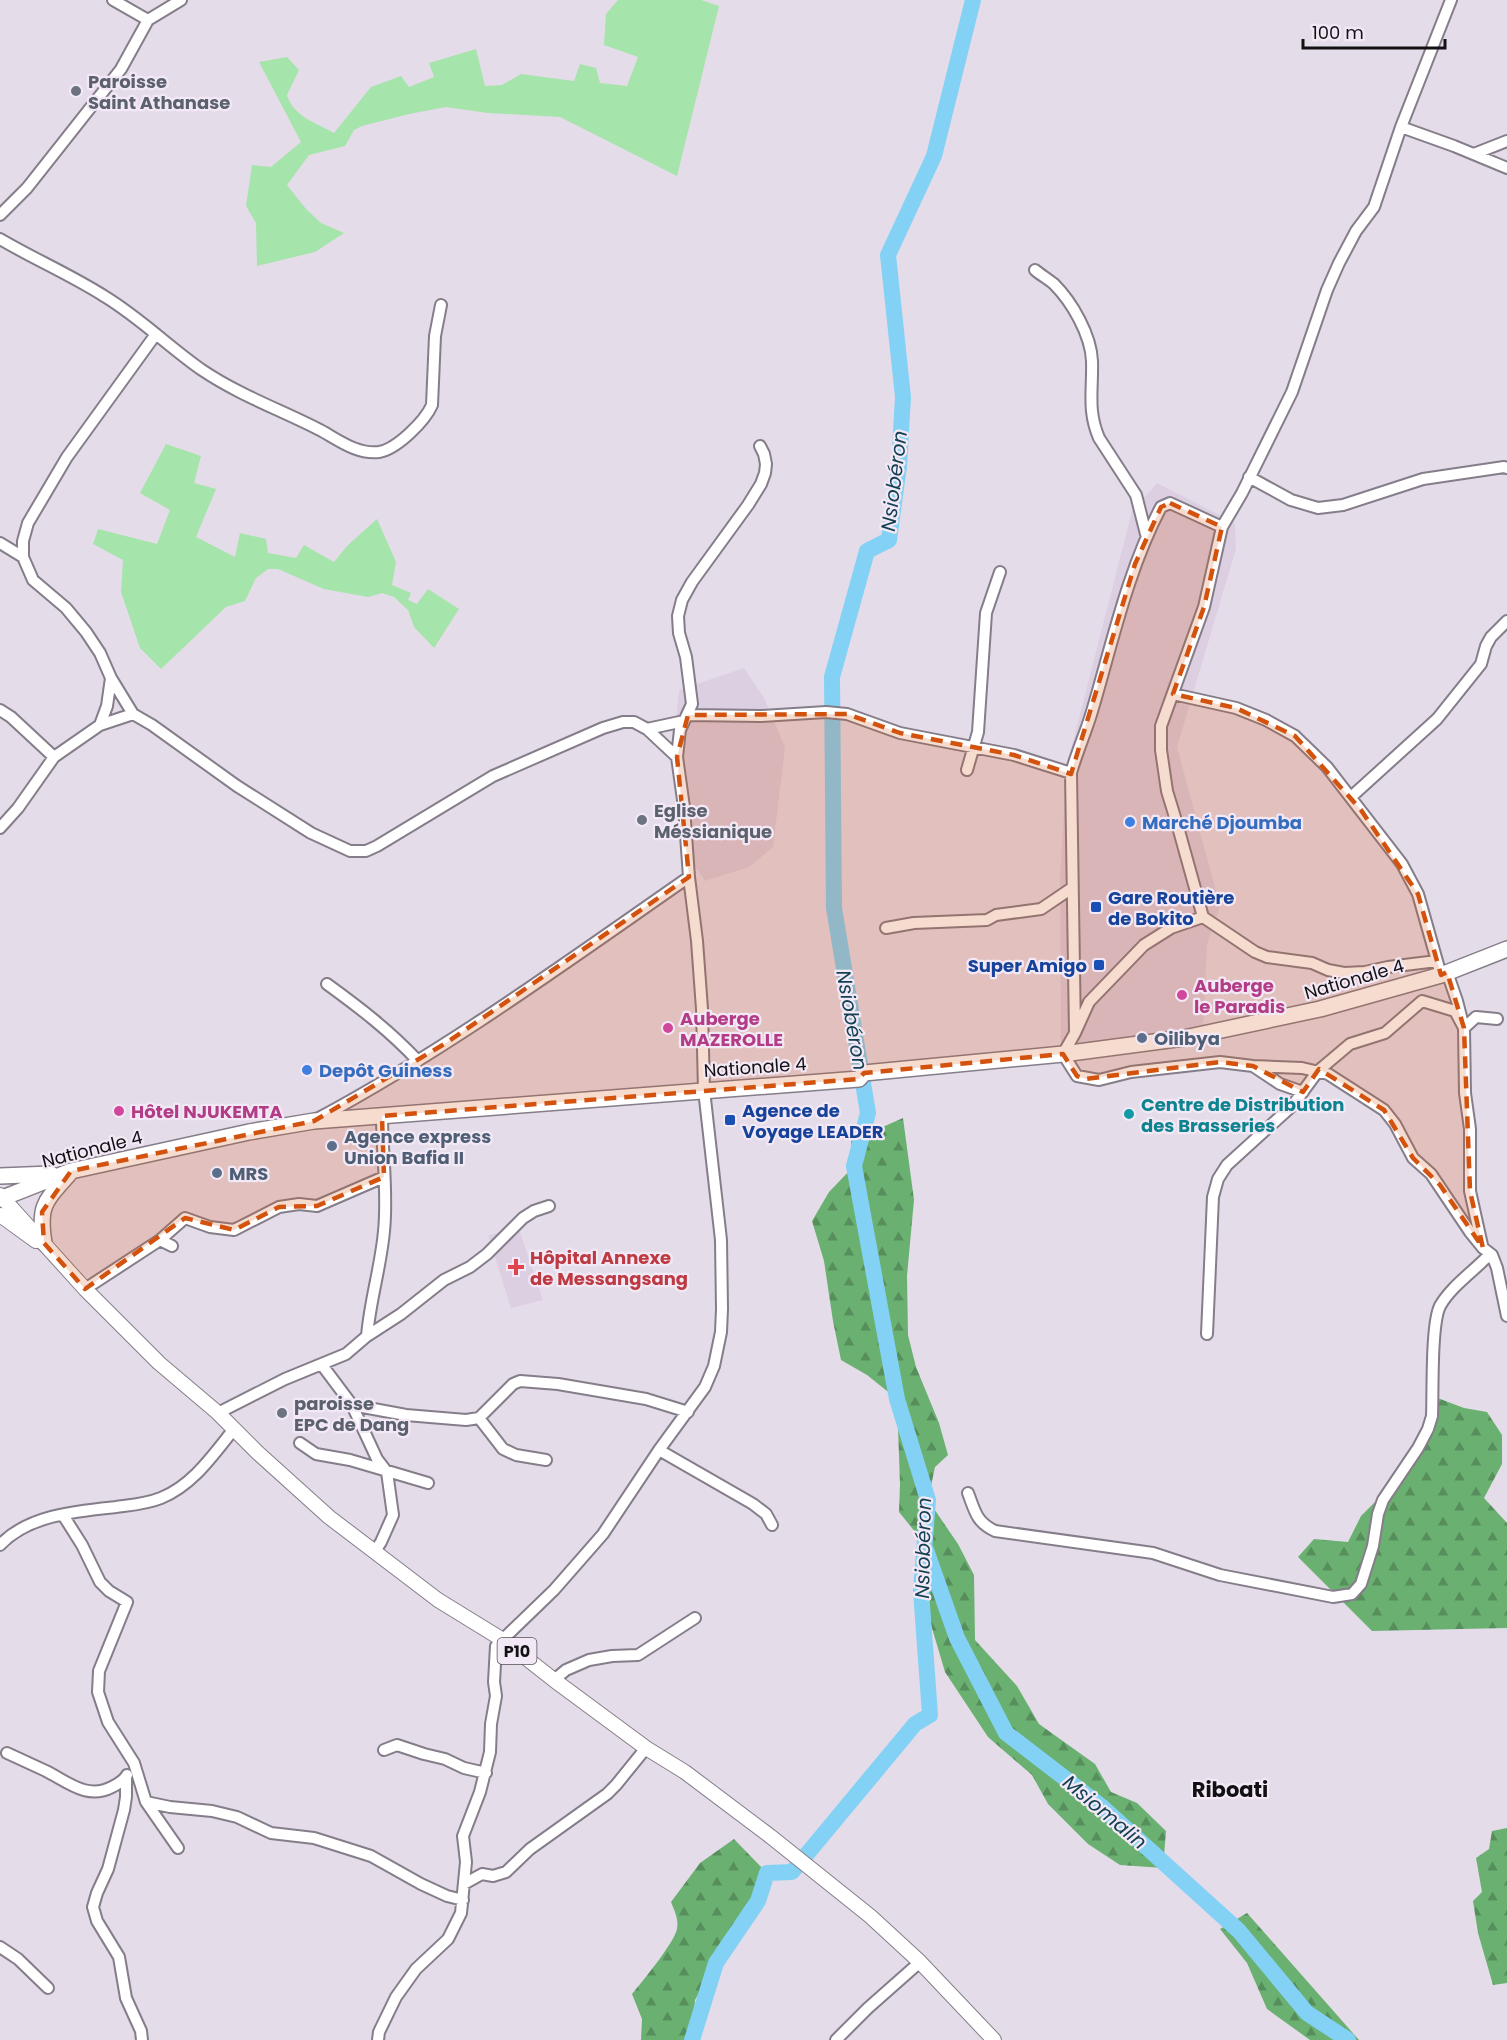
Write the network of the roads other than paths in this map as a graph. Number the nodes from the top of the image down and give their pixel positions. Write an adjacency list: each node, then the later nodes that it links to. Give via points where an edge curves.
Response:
1 (113, 0): 4 (street)
2 (181, 0): 4 (street)
3 (1451, 0): 5 (street)
4 (148, 20): 9 (street, via 121,69 27,188)
5 (1401, 127): 7 (street); 16 (street, via 1374,207 1339,263 1292,392)
6 (1507, 141): 7 (street)
7 (1474, 154): 8 (street)
8 (1507, 168)
9 (0, 214)
10 (0, 239): 13 (street, via 105,296)
11 (1035, 270): 18 (street, via 1064,297 1089,343 1090,410 1095,428 1136,495)
12 (441, 305): 13 (street, via 435,336 432,405 402,439 378,452 344,444 237,390)
13 (156, 334): 20 (street, via 68,457 28,523 22,541)
14 (760, 446): 27 (street, via 766,464 761,484 682,600 678,624 692,704)
15 (1507, 468): 16 (street, via 1423,479 1342,505 1318,508 1291,500)
16 (1249, 477): 17 (street)
17 (1222, 527): 18 (street, via 1170,503 1161,507); 24 (street, via 1203,607)
18 (1146, 534): 34 (street)
19 (0, 543): 20 (street)
20 (23, 557): 23 (street, via 33,580 66,608 86,632)
21 (1000, 572): 30 (street, via 986,613)
22 (1507, 621): 35 (street, via 1491,637 1474,675 1437,719)
23 (111, 678): 26 (street); 28 (street)
24 (1173, 694): 35 (street, via 1236,708 1295,736); 39 (street, via 1161,726 1161,750 1167,791)
25 (0, 710): 31 (street)
26 (133, 714): 28 (street); 29 (street, via 302,828 350,851 377,846 485,780 603,728 634,722)
27 (686, 718): 29 (street); 30 (street, via 847,714 900,733); 32 (street, via 680,730)
28 (100, 725): 31 (street)
29 (647, 729): 32 (street)
30 (975, 747): 33 (street); 34 (street)
31 (54, 757): 36 (street)
32 (677, 757): 37 (street)
33 (967, 770)
34 (1071, 773): 38 (street)
35 (1351, 797): 42 (street, via 1402,864 1418,894)
36 (0, 828)
37 (689, 877): 48 (street); 51 (street, via 701,998)
38 (1072, 888): 40 (street, via 1041,909 996,915 987,920); 46 (street)
39 (1203, 917): 42 (street, via 1267,957 1312,963 1336,971 1365,972 1388,967); 46 (street, via 1171,928 1144,945 1089,1002)
40 (886, 928)
41 (1507, 949): 42 (highway, Nationale 4)
42 (1442, 969): 45 (street); 47 (highway, Nationale 4, via 1320,1010 1255,1025)
43 (327, 984): 48 (street, via 398,1039)
44 (1497, 1020): 45 (street, via 1476,1017)
45 (1464, 1028): 50 (street, via 1455,1011 1422,1002 1385,1033 1350,1044); 64 (street, via 1470,1191)
46 (1075, 1033): 47 (street)
47 (1063, 1054): 49 (street, via 1077,1076 1098,1080 1193,1064); 51 (highway, Nationale 4)
48 (418, 1061): 54 (street)
49 (1253, 1066): 50 (street); 52 (street, via 1280,1084)
50 (1318, 1071): 52 (street); 64 (street, via 1346,1084 1384,1110 1413,1158 1440,1185)
51 (704, 1090): 53 (highway, Nationale 4); 73 (street, via 721,1240 721,1332 705,1388)
52 (1303, 1092): 69 (street, via 1227,1165 1218,1179 1213,1197)
53 (382, 1116): 54 (highway, Nationale 4); 57 (street)
54 (314, 1121): 55 (highway, Nationale 4)
55 (67, 1173): 56 (highway); 58 (highway, Nationale 4); 62 (highway, via 42,1212)
56 (0, 1176)
57 (384, 1177): 61 (street, via 317,1206 279,1207 234,1230 185,1218); 70 (street, via 384,1232)
58 (1, 1197): 62 (main road, P10)
59 (549, 1206): 70 (street, via 523,1218 470,1267 444,1280)
60 (0, 1215): 62 (main road, P10)
61 (160, 1240): 63 (street); 67 (street)
62 (47, 1246): 67 (main road, P10)
63 (172, 1246)
64 (1483, 1248): 65 (street)
65 (1492, 1256): 66 (street); 82 (street, via 1440,1306 1428,1430 1383,1500 1374,1546 1361,1584 1352,1594 1333,1597 1220,1575 1153,1553 995,1531 979,1520)
66 (1502, 1267): 68 (street)
67 (85, 1288): 74 (main road, P10, via 159,1363)
68 (1507, 1316)
69 (1207, 1334)
70 (367, 1336): 71 (street, via 346,1354)
71 (322, 1365): 72 (street); 74 (street, via 278,1382)
72 (352, 1405): 75 (street, via 406,1415); 80 (street)
73 (688, 1412): 75 (street, via 646,1399 520,1381); 78 (street)
74 (218, 1413): 76 (main road, P10)
75 (479, 1418): 79 (street, via 503,1449)
76 (234, 1429): 83 (street, via 187,1483 162,1498); 86 (main road, P10, via 329,1517)
77 (300, 1443): 80 (street, via 316,1454)
78 (659, 1450): 84 (street, via 753,1504); 88 (street, via 577,1567)
79 (546, 1460)
80 (387, 1472): 81 (street); 86 (street, via 393,1515)
81 (428, 1483)
82 (968, 1492)
83 (63, 1515): 85 (street, via 21,1528); 93 (street, via 100,1582 127,1602 99,1671 98,1692 108,1722)
84 (772, 1525)
85 (0, 1545)
86 (375, 1551): 88 (main road, P10, via 438,1600)
87 (694, 1618): 89 (street, via 638,1655 589,1660)
88 (503, 1640): 89 (main road, P10); 94 (street, via 495,1651 496,1696)
89 (554, 1680): 90 (main road, P10)
90 (646, 1748): 99 (street, via 607,1794 530,1849 506,1872); 103 (main road, P10, via 770,1836 870,1916)
91 (384, 1749): 94 (street, via 397,1745)
92 (7, 1753): 95 (street, via 87,1792 110,1788)
93 (134, 1763): 95 (street); 96 (street)
94 (486, 1773): 98 (street, via 463,1836)
95 (126, 1779): 105 (street, via 124,1810 93,1907 119,1957 126,1998)
96 (146, 1802): 97 (street); 101 (street, via 223,1813 271,1833 314,1838 371,1856 421,1884)
97 (178, 1848)
98 (466, 1862): 99 (street); 100 (street)
99 (482, 1874): 100 (street)
100 (464, 1884): 101 (street)
101 (463, 1900): 106 (street, via 459,1919 448,1939 409,1977 388,2011)
102 (0, 1947): 104 (street)
103 (920, 1962): 107 (street); 108 (main road, P10)
104 (48, 1988)
105 (142, 2040)
106 (378, 2040)
107 (837, 2040)
108 (994, 2040)

